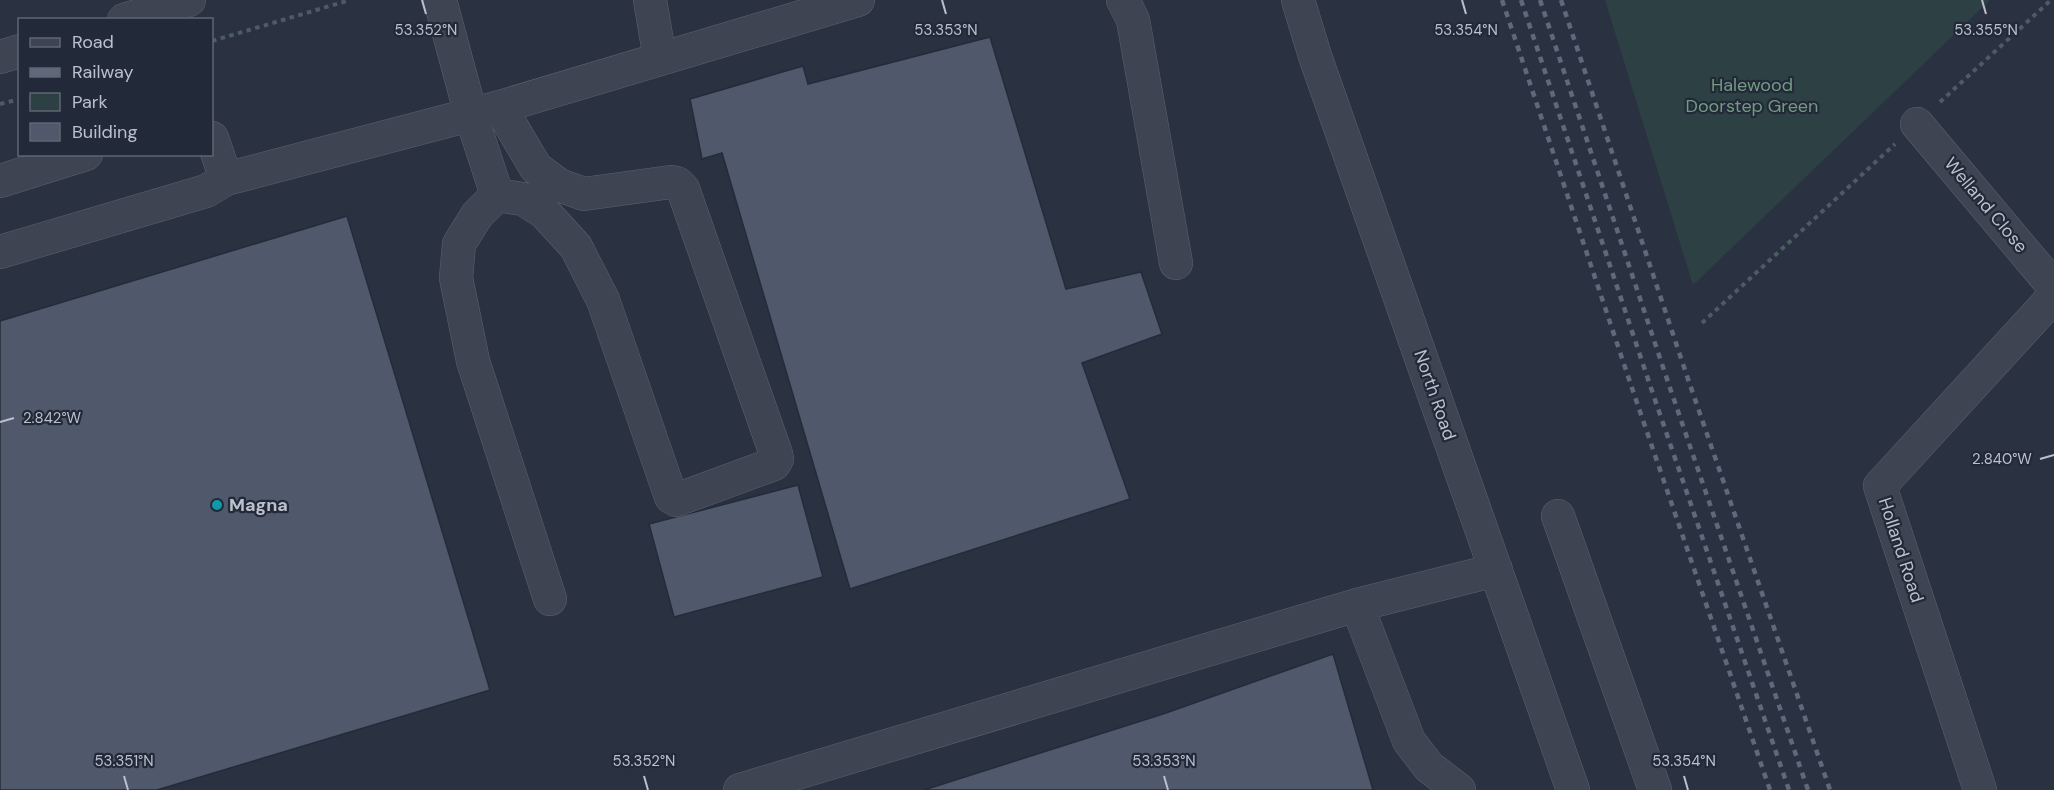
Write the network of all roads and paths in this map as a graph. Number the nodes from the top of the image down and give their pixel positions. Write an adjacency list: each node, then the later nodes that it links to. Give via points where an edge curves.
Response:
1 (189, 0): 9 (street)
2 (350, 0): 10 (path)
3 (440, 0): 16 (street)
4 (650, 0): 13 (street)
5 (858, 0): 13 (street)
6 (1123, 0): 24 (street, via 1134,20)
7 (1298, 0): 29 (street, North Road)
8 (2051, 0): 17 (path)
9 (130, 18)
10 (213, 41)
11 (18, 52): 12 (street)
12 (0, 57)
13 (660, 59): 16 (street)
14 (18, 100): 15 (path)
15 (0, 104)
16 (486, 111): 20 (street); 22 (street); 22 (street, via 536,168 559,185 584,194 671,182 683,189 776,454 774,464 676,500 671,497 603,300 576,247 546,213 523,199)
17 (1917, 124): 25 (street, Welland Close); 27 (path)
18 (213, 141): 20 (street)
19 (80, 156): 21 (street)
20 (226, 179): 23 (street, via 206,191)
21 (0, 181)
22 (497, 195): 30 (street, via 477,215 459,244 456,278 474,361)
23 (0, 252)
24 (1176, 263)
25 (2054, 287)
26 (2054, 296): 36 (street, Holland Road, via 1880,486)
27 (1702, 323)
28 (1558, 516): 35 (street)
29 (1496, 570): 31 (street); 34 (street, North Road)
30 (550, 599)
31 (1357, 605): 32 (street); 33 (street, via 1409,741 1429,767)
32 (740, 790)
33 (1459, 790)
34 (1573, 790)
35 (1655, 790)
36 (1980, 790)

